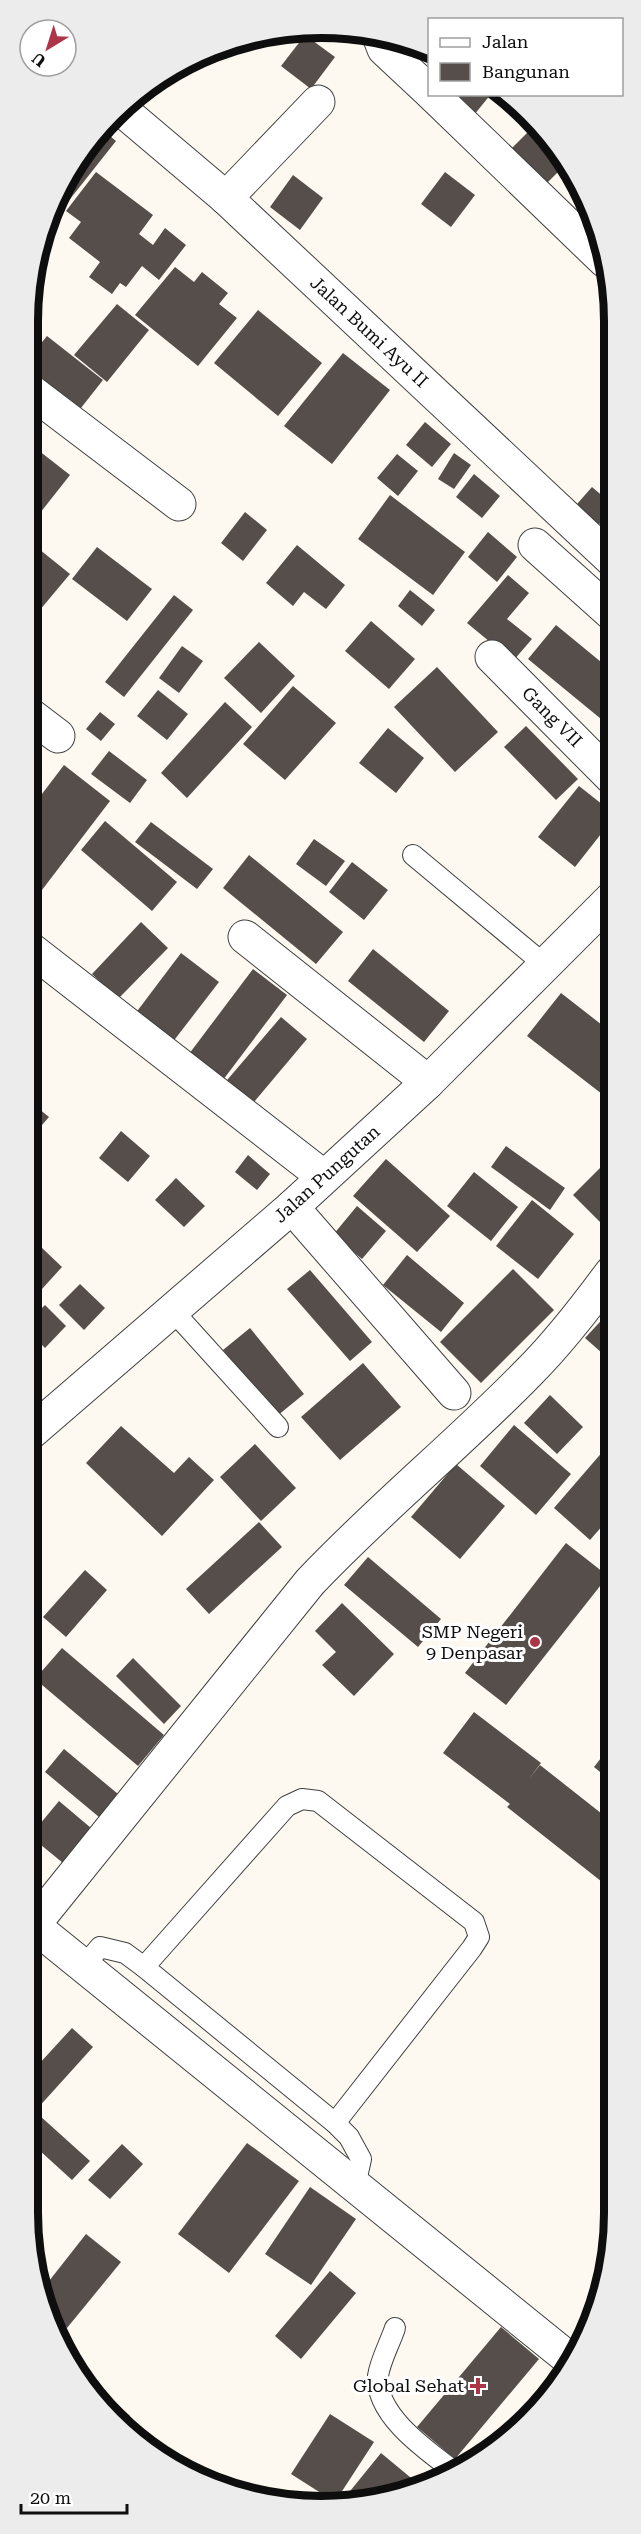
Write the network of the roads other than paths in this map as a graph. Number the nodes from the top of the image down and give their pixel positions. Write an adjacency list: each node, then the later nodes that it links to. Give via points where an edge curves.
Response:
1 (382, 44): 2 (street)
2 (428, 90)
3 (434, 96): 7 (street)
4 (318, 102): 6 (street)
5 (127, 114): 6 (street, Jalan Bumi Ayu II)
6 (226, 198): 11 (street, Jalan Bumi Ayu II)
7 (595, 251)
8 (38, 397): 9 (street)
9 (179, 504)
10 (535, 545): 12 (street)
11 (604, 552)
12 (604, 607)
13 (492, 657): 16 (street, Gang VII)
14 (38, 721): 15 (street)
15 (58, 736)
16 (604, 770)
17 (413, 855): 21 (lane)
18 (604, 906): 21 (street, Jalan Pungutan)
19 (245, 937): 22 (street)
20 (38, 955): 23 (street)
21 (545, 965): 22 (street, Jalan Pungutan)
22 (428, 1082): 23 (street, Jalan Pungutan)
23 (324, 1177): 24 (street, Jalan Pungutan)
24 (292, 1207): 26 (street, Jalan Pungutan); 27 (street)
25 (604, 1284): 30 (street, via 531,1370 310,1582)
26 (173, 1311): 28 (street, Jalan Pungutan); 29 (lane)
27 (454, 1393)
28 (38, 1426)
29 (278, 1427)
30 (38, 1920)
31 (38, 1934): 32 (street)
32 (84, 1966): 33 (lane, via 100,1947 125,1953); 35 (street)
33 (144, 1967): 34 (lane); 34 (lane, via 287,1806 302,1799 318,1801 474,1922 479,1937)
34 (335, 2123): 35 (lane, via 361,2159)
35 (355, 2186): 37 (street)
36 (395, 2328): 38 (lane, via 378,2376 383,2405 416,2442)
37 (565, 2356)
38 (447, 2466)

